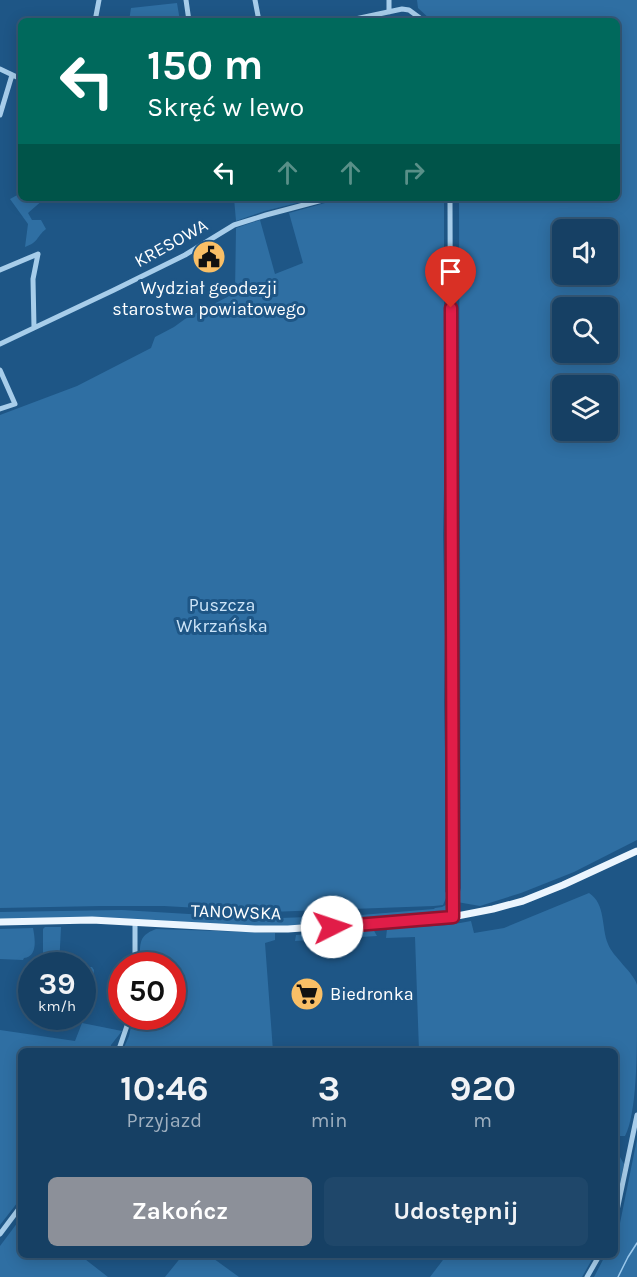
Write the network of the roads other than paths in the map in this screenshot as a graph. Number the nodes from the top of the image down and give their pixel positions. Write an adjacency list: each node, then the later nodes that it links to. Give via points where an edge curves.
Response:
1 (99, 0): 6 (street)
2 (186, 0): 7 (street)
3 (255, 0): 8 (street)
4 (389, 0): 5 (street)
5 (389, 12): 9 (street); 10 (street, via 409,10)
6 (96, 18)
7 (189, 18)
8 (258, 18)
9 (360, 18)
10 (420, 18)
11 (0, 69): 12 (street)
12 (12, 75): 13 (street); 14 (street)
13 (18, 78)
14 (0, 115)
15 (319, 201): 18 (street, KRESOWA, via 234,225 185,255)
16 (450, 201): 23 (street)
17 (0, 270): 18 (street, via 38,254 33,279)
18 (34, 328): 19 (street, KRESOWA)
19 (0, 344)
20 (0, 370): 21 (street, via 15,404)
21 (0, 409)
22 (637, 850): 23 (main road, TANOWSKA, via 524,901)
23 (453, 917): 25 (main road, TANOWSKA, via 288,929)
24 (0, 922): 25 (main road, TANOWSKA)
25 (135, 922): 26 (street)
26 (135, 952)
27 (126, 1030): 28 (street)
28 (119, 1048)
29 (637, 1115): 30 (street)
30 (618, 1206)
31 (18, 1210): 32 (street)
32 (0, 1234)
33 (598, 1258): 34 (street)
34 (587, 1277)

